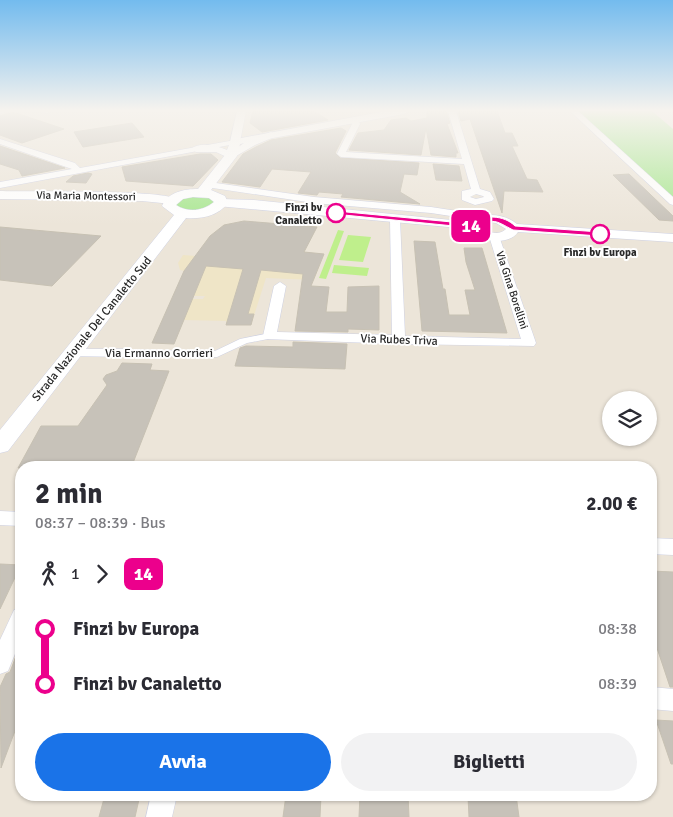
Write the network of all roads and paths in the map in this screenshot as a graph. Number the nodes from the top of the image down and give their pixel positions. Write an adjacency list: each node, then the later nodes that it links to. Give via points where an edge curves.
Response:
1 (24, 149): 11 (street)
2 (196, 149): 11 (street)
3 (218, 149): 9 (street)
4 (233, 149): 9 (main road)
5 (242, 149): 9 (street)
6 (343, 149): 10 (street, via 341,154)
7 (463, 149): 10 (street)
8 (615, 149): 20 (street)
9 (231, 156): 15 (main road)
10 (467, 162): 16 (street)
11 (78, 170): 12 (street)
12 (42, 177): 13 (street); 18 (street, via 54,186)
13 (0, 185)
14 (231, 187): 15 (street); 22 (street, via 314,200); 25 (street, via 231,194 244,197)
15 (206, 189): 19 (main road); 21 (main road)
16 (476, 192)
17 (0, 195): 18 (street, Via Maria Montessori)
18 (49, 195): 19 (street, Via Maria Montessori)
19 (172, 200): 23 (main road, via 169,204 171,209)
20 (673, 202)
21 (221, 203): 23 (main road, via 209,211); 24 (street)
22 (431, 210): 25 (street); 25 (street)
23 (183, 213): 33 (main road, Strada Nazionale Del Canaletto Sud)
24 (395, 218): 25 (street); 31 (street)
25 (477, 221): 26 (street, via 504,221); 27 (street, via 481,233)
26 (513, 228): 27 (street, via 508,235); 28 (street)
27 (494, 236): 32 (street, Via Gina Borellini)
28 (673, 238)
29 (280, 286): 30 (street)
30 (270, 336): 31 (street, Via Rubes Triva); 34 (street, Via Ermanno Gorrieri, via 244,341 217,354)
31 (399, 340): 32 (street, Via Rubes Triva)
32 (529, 344)
33 (74, 352): 34 (street, Via Ermanno Gorrieri); 35 (main road, Strada Nazionale Del Canaletto Sud)
34 (127, 353)
35 (0, 444)
36 (0, 518): 37 (street)
37 (15, 519)
38 (657, 546): 39 (street)
39 (673, 547)
40 (15, 630): 41 (street)
41 (0, 664)
42 (657, 699): 43 (street)
43 (673, 700)
44 (163, 801): 45 (street)
45 (159, 817)

